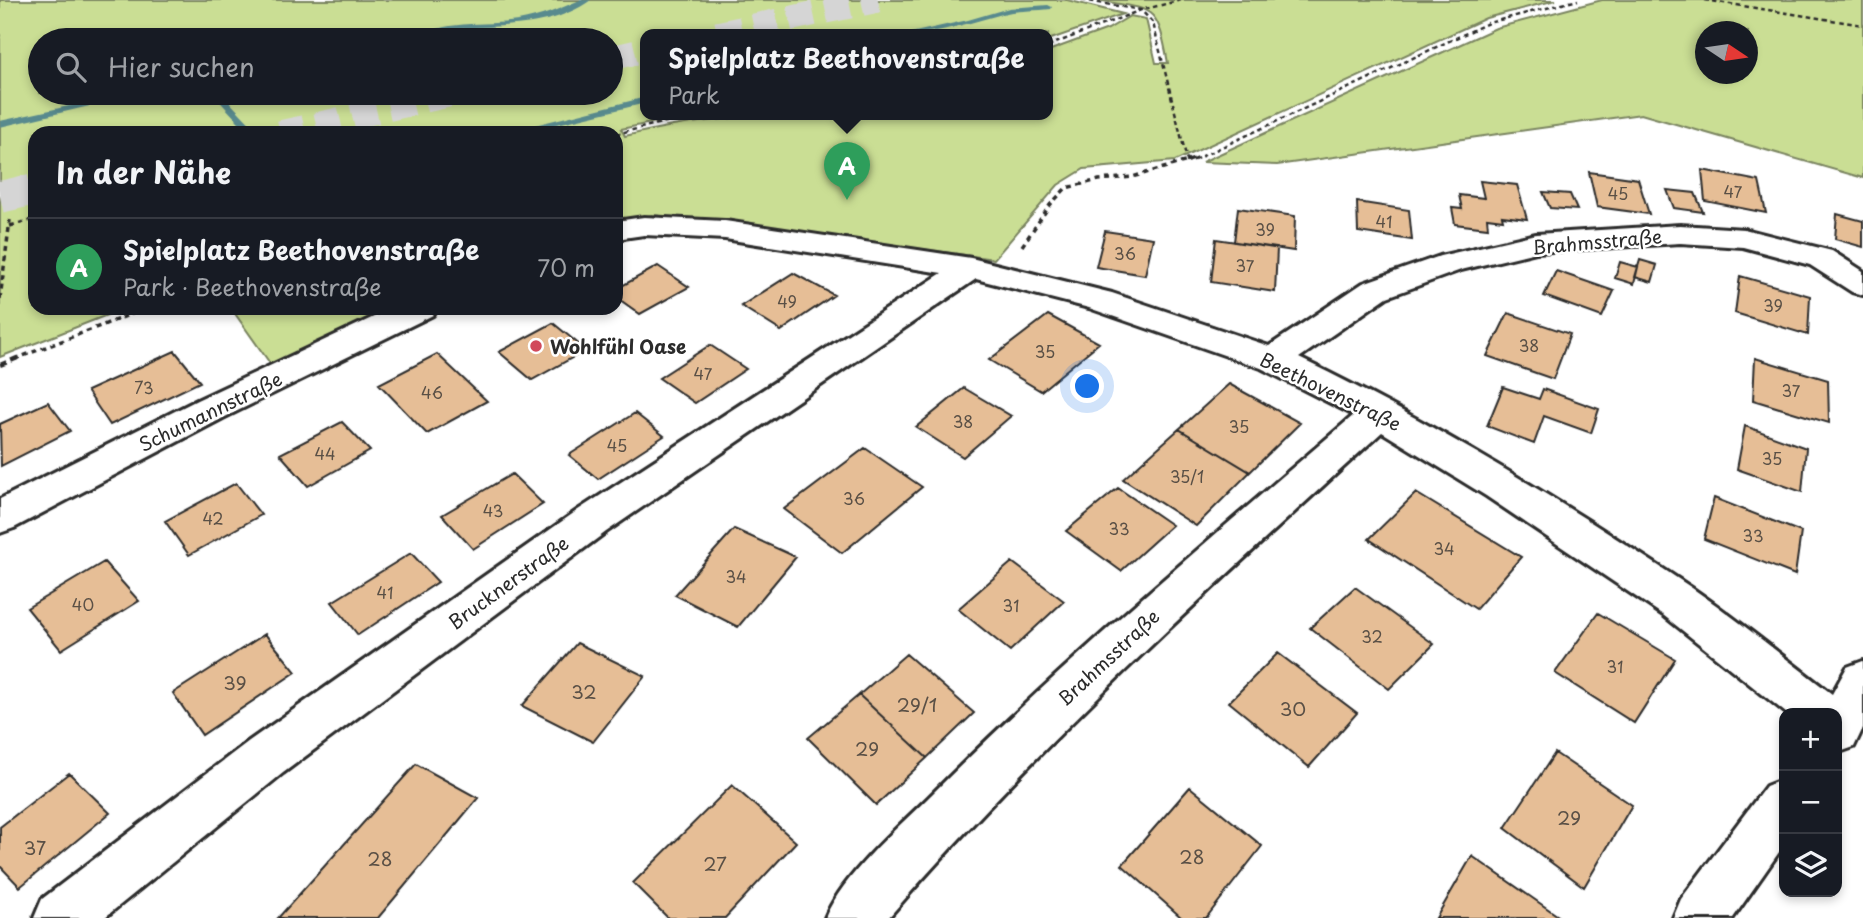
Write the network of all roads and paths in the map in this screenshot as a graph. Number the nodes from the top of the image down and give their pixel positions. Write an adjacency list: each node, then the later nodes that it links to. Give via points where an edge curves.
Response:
1 (1082, 0): 5 (path)
2 (1182, 0): 5 (path)
3 (1578, 0): 10 (path, via 1488,23)
4 (1705, 0): 6 (path)
5 (1140, 10): 7 (path); 10 (path, via 1153,23)
6 (1863, 24)
7 (1053, 44)
8 (680, 120): 9 (path)
9 (623, 132)
10 (1188, 163): 13 (path, via 1066,188)
11 (28, 220): 15 (path, via 10,223)
12 (623, 229): 13 (street, Beethovenstraße, via 725,230)
13 (986, 271): 18 (street, Beethovenstraße, via 1100,300); 26 (street, Brucknerstraße, via 592,521 266,757)
14 (1863, 285): 18 (street, Brahmsstraße, via 1821,258 1744,238 1680,234 1536,243 1451,263 1375,290)
15 (0, 299)
16 (129, 315): 19 (path)
17 (406, 315): 21 (street, Schumannstraße)
18 (1273, 360): 20 (street, Beethovenstraße)
19 (0, 365)
20 (1380, 413): 23 (street, Beethovenstraße, via 1678,602); 27 (street, Brahmsstraße, via 1082,678)
21 (0, 517)
22 (1863, 681): 24 (street)
23 (1812, 708)
24 (1842, 723)
25 (1779, 810): 28 (street)
26 (61, 918)
27 (852, 918)
28 (1700, 918)

